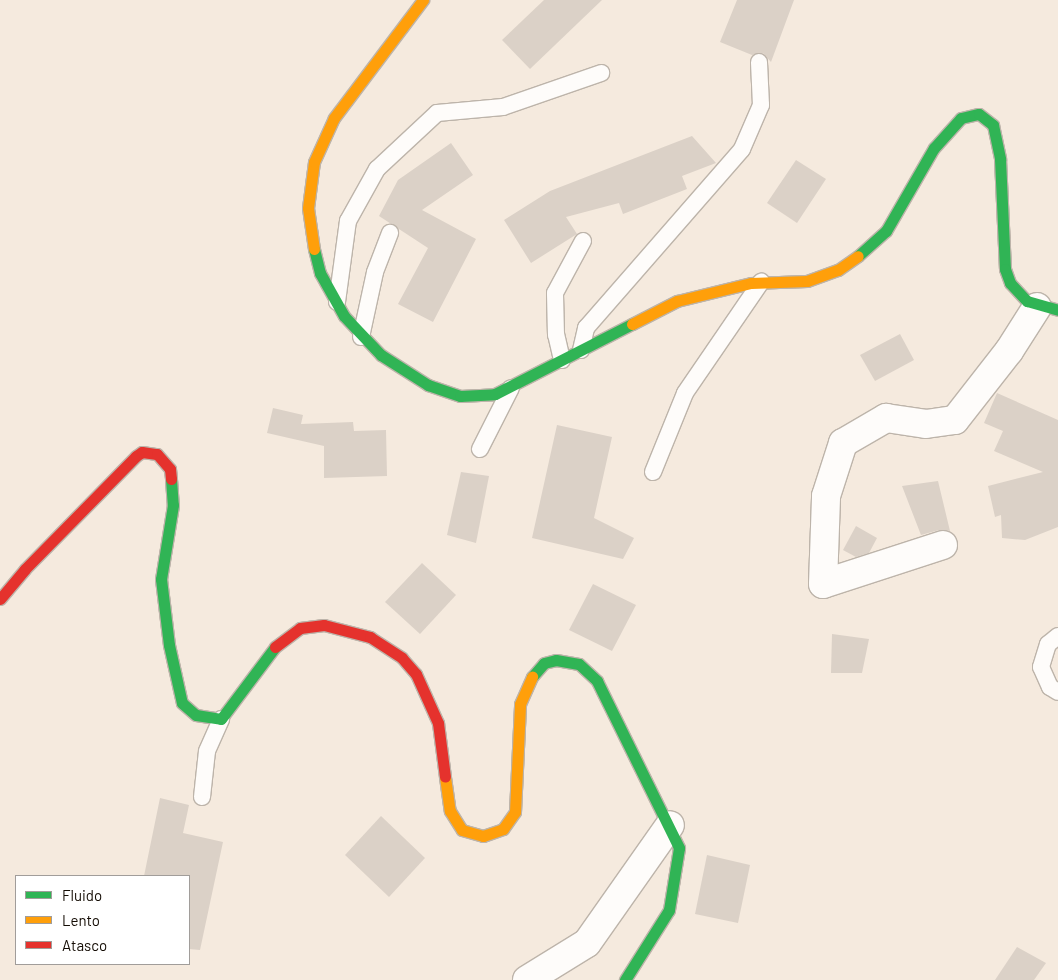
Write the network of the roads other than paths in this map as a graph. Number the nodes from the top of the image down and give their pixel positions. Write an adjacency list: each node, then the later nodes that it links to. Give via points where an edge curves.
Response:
1 (423, 0): 7 (street, via 334,118 314,162 308,208 310,230 320,273)
2 (759, 62): 10 (lane, via 761,105 742,149 586,328)
3 (601, 74): 7 (lane, via 503,107 437,113 377,169 348,221)
4 (390, 233): 9 (lane, via 375,272)
5 (582, 241): 11 (lane, via 556,293 556,335)
6 (761, 282): 8 (street, via 807,281 853,262 886,231 934,148 961,118 978,114 993,125 1000,159 1005,269 1019,294); 10 (street, via 723,288 677,302); 14 (lane, via 685,393)
7 (336, 304): 9 (street)
8 (1048, 309): 15 (street, via 1009,351 955,420 926,424 886,418 843,443 826,496 823,584)
9 (361, 337): 12 (street, via 381,355 443,392 478,397)
10 (582, 350): 11 (street)
11 (562, 360): 12 (street)
12 (511, 388): 13 (lane)
13 (480, 449)
14 (653, 472)
15 (943, 545)
16 (0, 599): 19 (street, via 26,568 136,456 142,452 157,454 170,469 173,504 161,579 182,703 188,710 208,719)
17 (1058, 636): 18 (lane, via 1048,644 1041,667 1050,687)
18 (1058, 692)
19 (221, 719): 20 (lane, via 207,751); 21 (street, via 289,634 311,625 324,625 370,637 402,658 416,674 438,723 450,811 462,830 483,836 503,829 515,812 519,718 524,692 544,663 568,660 584,667 597,681)
20 (202, 797)
21 (670, 825): 22 (street, via 587,943); 23 (street, via 679,848 669,910)
22 (527, 980)
23 (625, 980)

